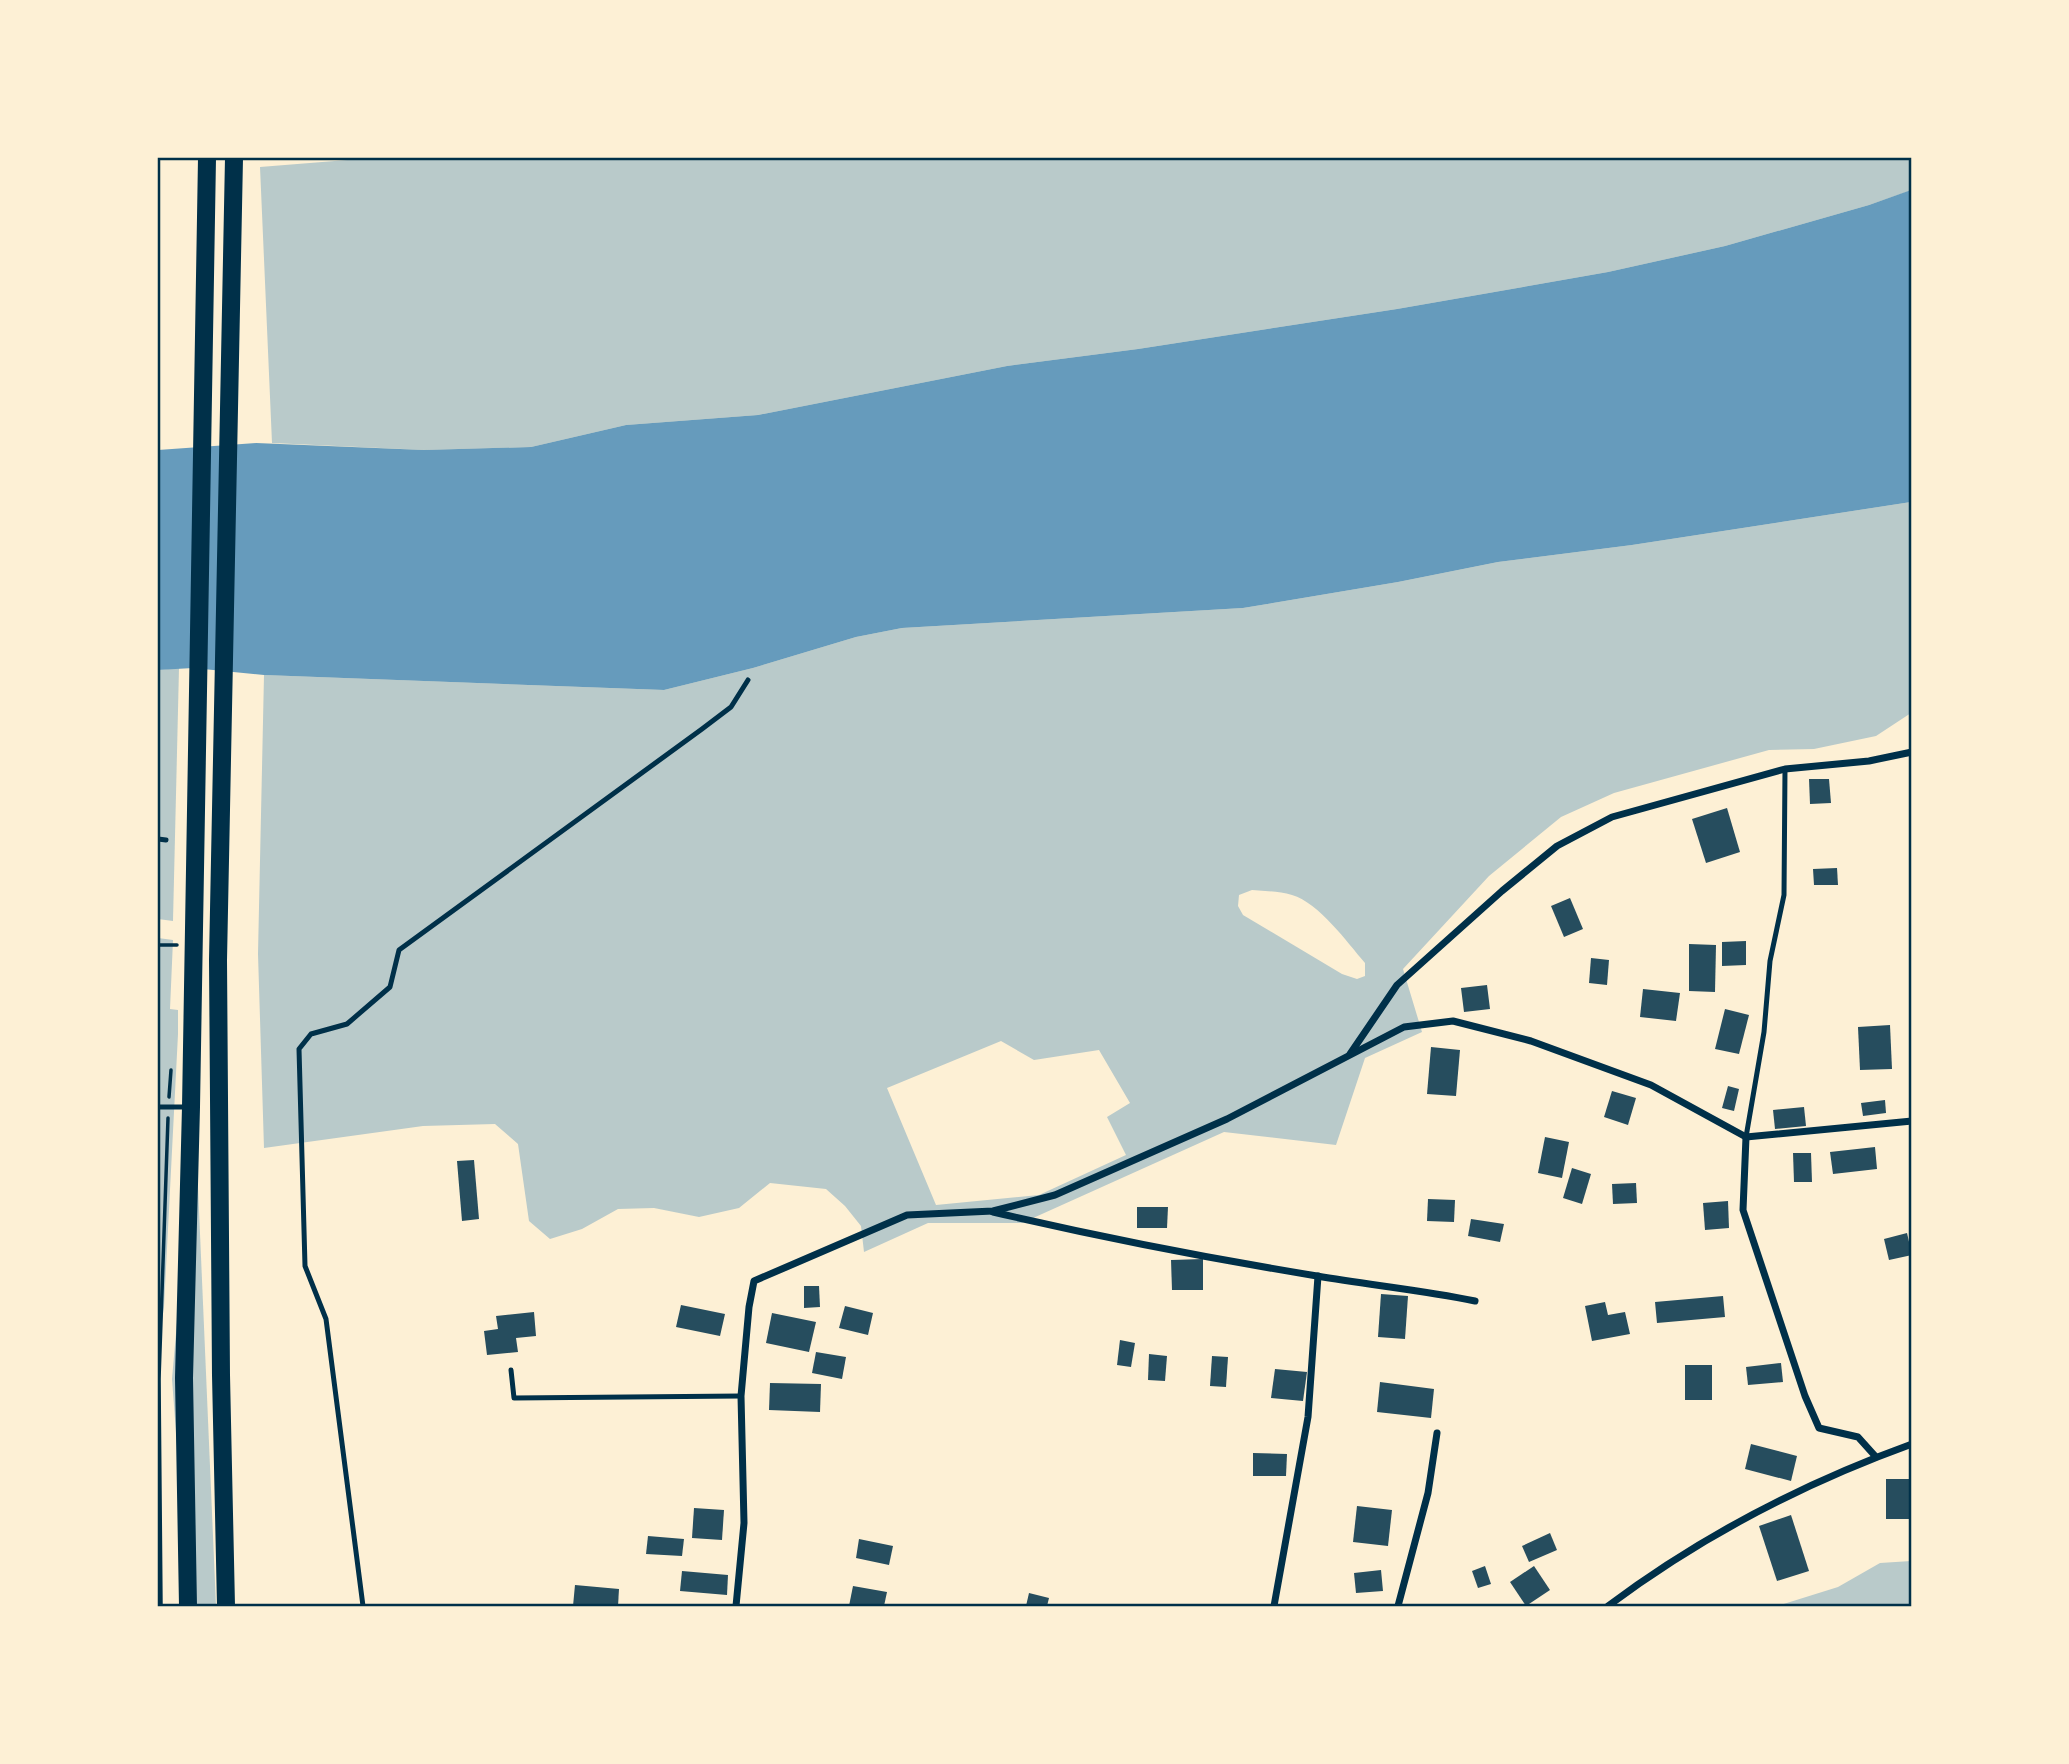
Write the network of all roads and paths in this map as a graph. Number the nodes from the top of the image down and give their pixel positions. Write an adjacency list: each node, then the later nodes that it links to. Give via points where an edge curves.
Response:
1 (207, 158): 11 (main road)
2 (234, 158): 25 (main road, via 218,960)
3 (748, 680): 26 (lane, via 731,707 712,722 400,950 390,986 347,1024 311,1034 299,1049 305,1266 326,1319)
4 (1912, 752): 5 (street)
5 (1785, 769): 8 (street, via 1612,817 1557,846 1397,985); 14 (lane, via 1784,895 1770,961 1764,1032)
6 (158, 839): 7 (lane)
7 (166, 840)
8 (1350, 1055): 14 (street, via 1404,1027 1453,1021 1531,1041 1651,1085); 15 (street, via 1227,1119 1104,1174 1055,1195)
9 (171, 1067): 12 (path)
10 (158, 1107): 12 (lane)
11 (191, 1107): 12 (lane); 24 (main road, via 184,1377)
12 (169, 1108): 23 (path, via 159,1379)
13 (1912, 1121): 14 (street)
14 (1746, 1137): 22 (street, via 1743,1210 1805,1396 1819,1428 1858,1437)
15 (993, 1211): 16 (street, via 1095,1236); 19 (street, via 907,1215 754,1281)
16 (1318, 1276): 17 (street); 28 (street, via 1308,1417)
17 (1475, 1301)
18 (511, 1370): 19 (lane, via 514,1398)
19 (741, 1396): 27 (street, via 744,1523)
20 (1437, 1433): 29 (street, via 1428,1493)
21 (1912, 1444): 22 (street)
22 (1876, 1457): 30 (street, via 1699,1545)
23 (161, 1606)
24 (188, 1606)
25 (226, 1606)
26 (363, 1606)
27 (737, 1606)
28 (1273, 1606)
29 (1398, 1606)
30 (1608, 1606)

